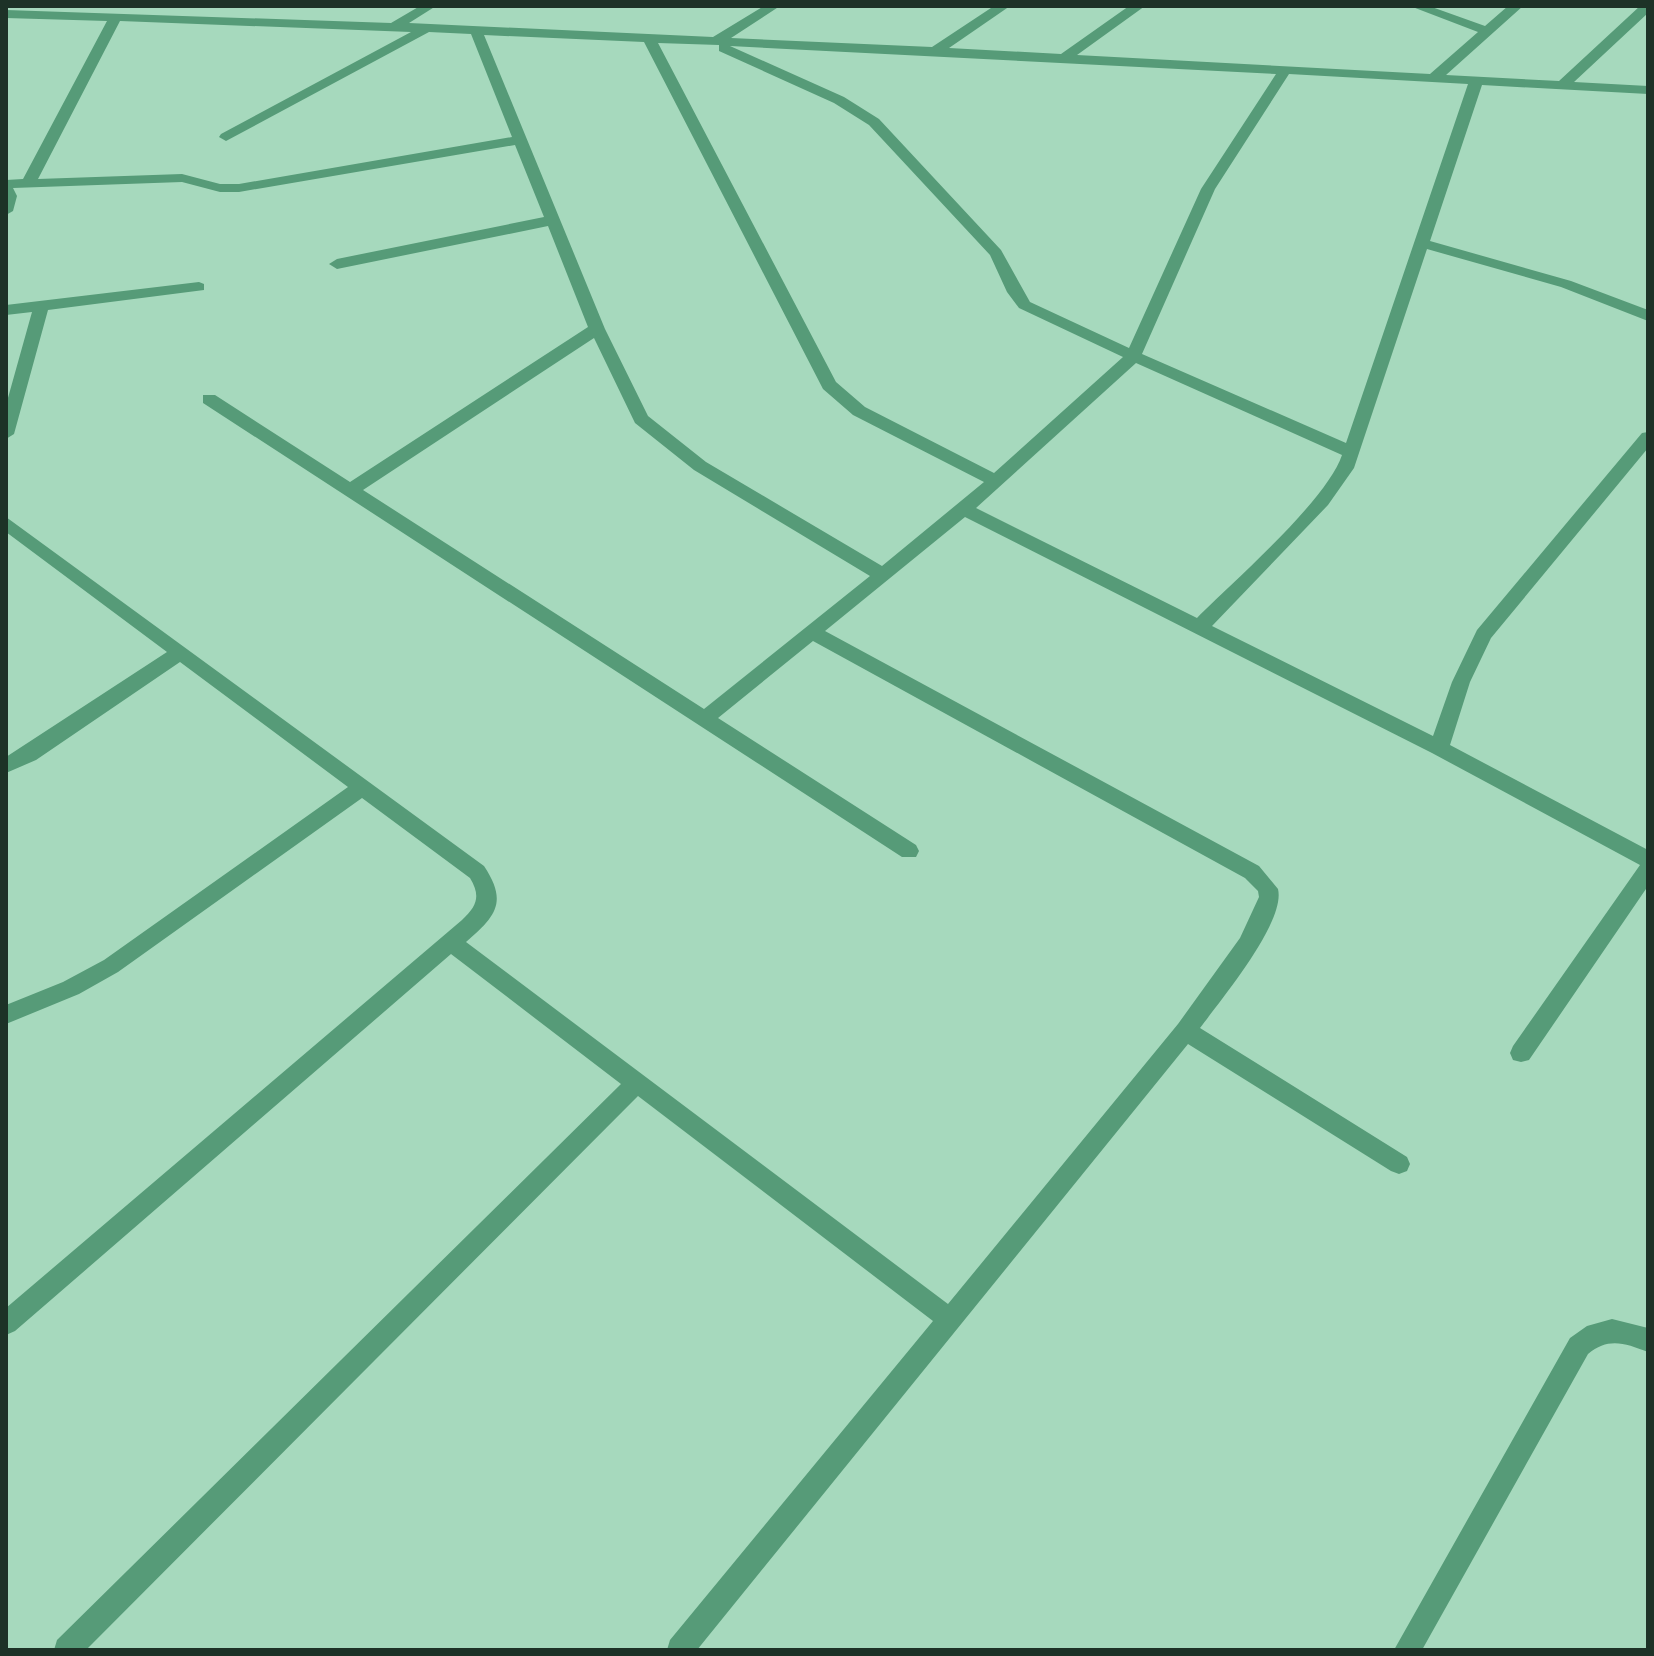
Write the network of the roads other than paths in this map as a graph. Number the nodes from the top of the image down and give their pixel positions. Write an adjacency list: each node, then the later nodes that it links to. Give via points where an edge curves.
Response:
1 (429, 6): 11 (street)
2 (773, 6): 16 (street)
3 (1003, 6): 17 (street)
4 (1138, 6): 18 (street)
5 (1417, 6): 14 (street)
6 (1516, 6): 14 (street)
7 (1648, 6): 22 (street)
8 (27, 10): 9 (street); 10 (street)
9 (6, 14)
10 (116, 16): 11 (street); 26 (street)
11 (395, 26): 12 (street)
12 (427, 28): 13 (street); 24 (street)
13 (476, 31): 15 (street); 25 (street)
14 (1487, 31): 20 (street)
15 (649, 38): 16 (street); 42 (street, via 829,385 859,411)
16 (713, 43): 17 (street); 37 (street, via 839,100 874,122 996,253 1021,304)
17 (935, 51): 18 (street)
18 (1065, 57): 19 (street)
19 (1286, 68): 20 (street); 37 (street, via 1208,189)
20 (1434, 78): 21 (street)
21 (1476, 81): 22 (street); 30 (street)
22 (1563, 85): 23 (street)
23 (1648, 90)
24 (226, 137)
25 (520, 140): 26 (street, via 239,188 182,178); 29 (street)
26 (28, 183): 27 (street)
27 (6, 186): 28 (street)
28 (6, 211)
29 (553, 220): 31 (street); 36 (street)
30 (1421, 243): 35 (street, via 1566,284); 41 (street)
31 (337, 264)
32 (199, 287): 33 (street)
33 (42, 305): 34 (street); 39 (street)
34 (6, 310)
35 (1648, 316)
36 (597, 329): 43 (street); 46 (street, via 631,403 656,434)
37 (1132, 358): 41 (street); 42 (street)
38 (209, 399): 43 (street)
39 (6, 434)
40 (1648, 437): 51 (street, via 1483,635)
41 (1351, 452): 47 (street, via 1322,501)
42 (996, 481): 44 (street)
43 (349, 491): 50 (street)
44 (964, 509): 46 (street); 47 (street)
45 (6, 523): 49 (street)
46 (881, 574): 48 (street)
47 (1199, 628): 51 (street)
48 (812, 632): 50 (street); 59 (street, via 1262,881 1269,899 1259,923)
49 (181, 652): 52 (street); 53 (street)
50 (706, 718): 54 (street)
51 (1439, 748): 55 (street)
52 (6, 766)
53 (363, 787): 57 (street, via 487,885 490,898 484,912); 58 (street, via 111,966)
54 (909, 851)
55 (1648, 860)
56 (1648, 870): 60 (street)
57 (451, 942): 61 (street); 64 (street)
58 (6, 1015)
59 (1186, 1031): 62 (street); 63 (street)
60 (1521, 1053)
61 (638, 1082): 63 (street); 66 (street)
62 (1399, 1164)
63 (952, 1321): 67 (street)
64 (6, 1323)
65 (1648, 1340): 68 (street, via 1609,1329 1579,1346)
66 (67, 1650)
67 (680, 1650)
68 (1407, 1650)

